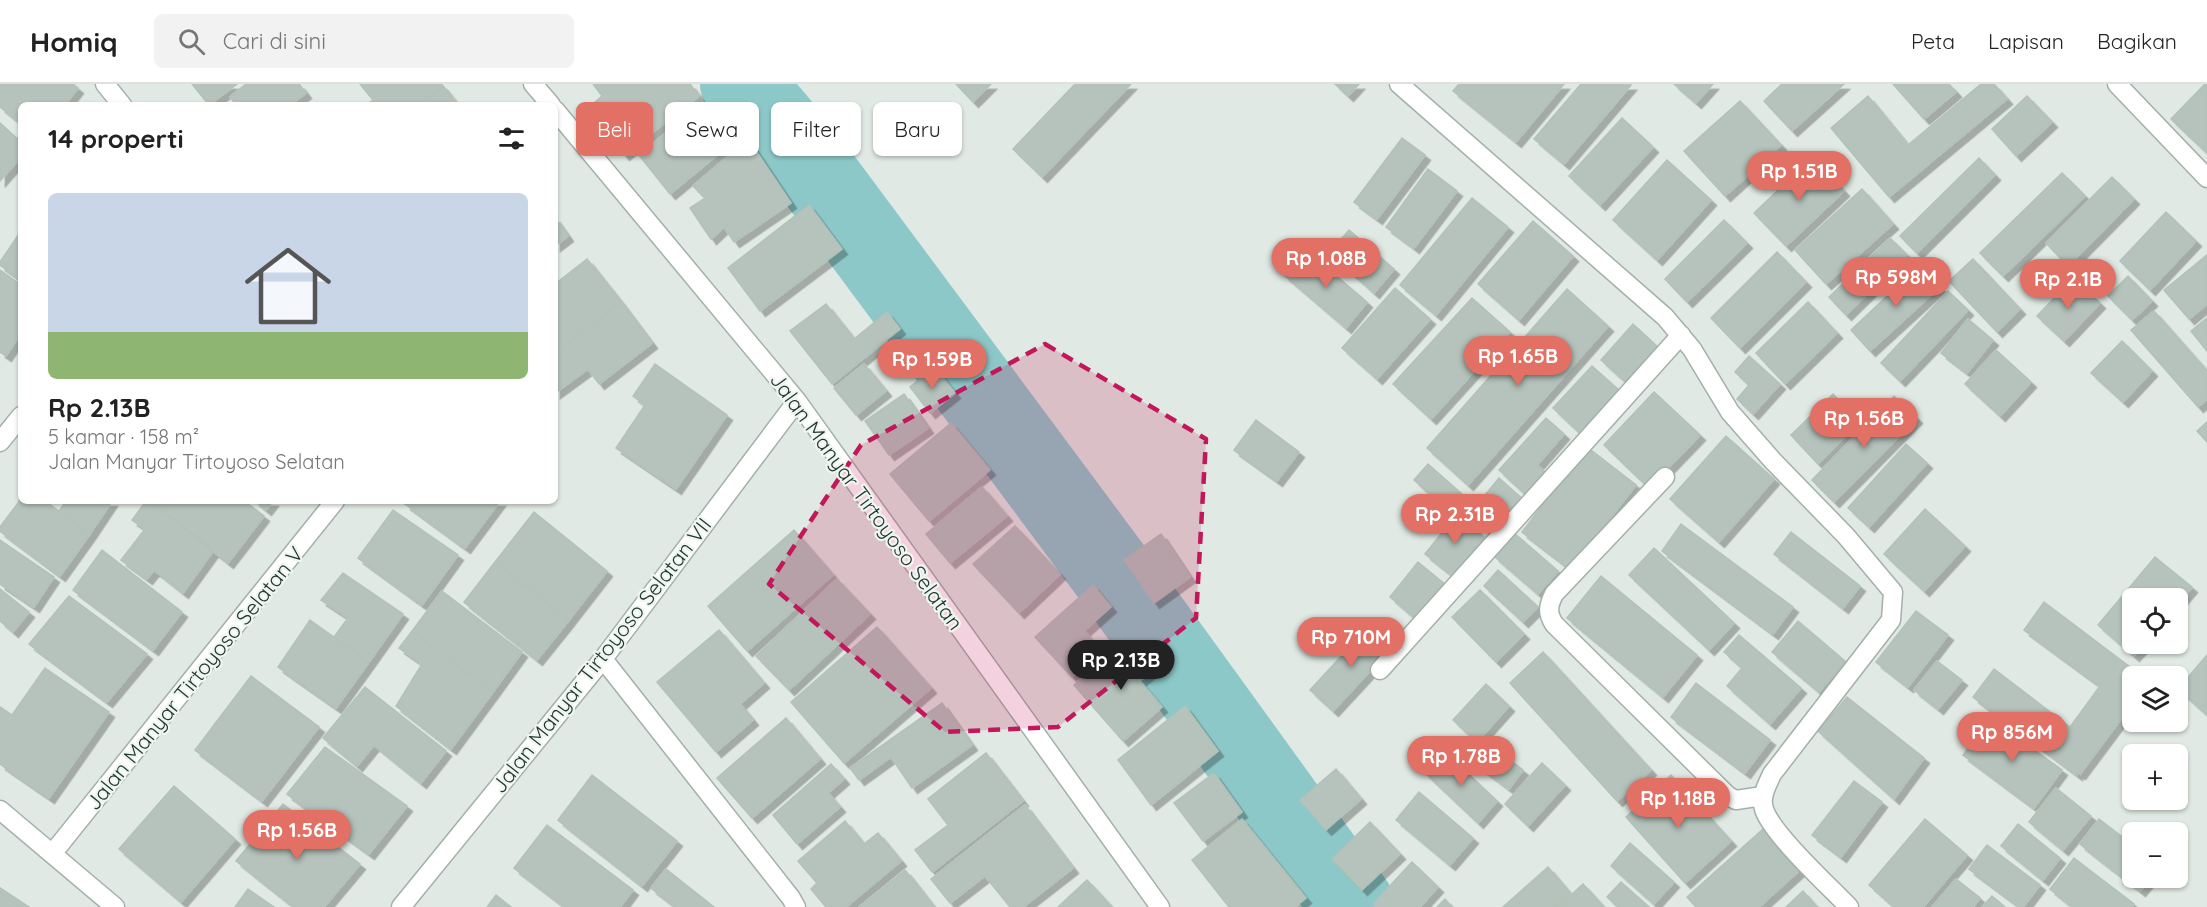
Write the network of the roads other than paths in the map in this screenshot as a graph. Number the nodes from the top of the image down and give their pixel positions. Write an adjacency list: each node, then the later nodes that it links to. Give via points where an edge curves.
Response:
1 (105, 84): 5 (street)
2 (533, 84): 6 (street)
3 (2117, 84): 8 (street)
4 (1409, 87): 9 (street, via 1665,316)
5 (120, 102)
6 (548, 102)
7 (558, 114): 10 (street, Jalan Manyar Tirtoyoso Selatan)
8 (2207, 178)
9 (1681, 335): 16 (street); 17 (street, via 1730,412 1893,592 1891,620 1772,774)
10 (797, 401): 15 (street, Jalan Manyar Tirtoyoso Selatan VII); 23 (street, Jalan Manyar Tirtoyoso Selatan)
11 (18, 420): 12 (street)
12 (0, 442)
13 (1665, 477): 17 (street, via 1554,594 1549,616 1728,796 1736,800)
14 (333, 504): 19 (street, Jalan Manyar Tirtoyoso Selatan V)
15 (603, 658): 20 (street); 22 (street, Jalan Manyar Tirtoyoso Selatan VII)
16 (1380, 670)
17 (1763, 796): 24 (street, via 1772,826)
18 (0, 810): 19 (street)
19 (52, 854): 21 (street)
20 (791, 904)
21 (115, 907)
22 (400, 907)
23 (1160, 907)
24 (1849, 907)

